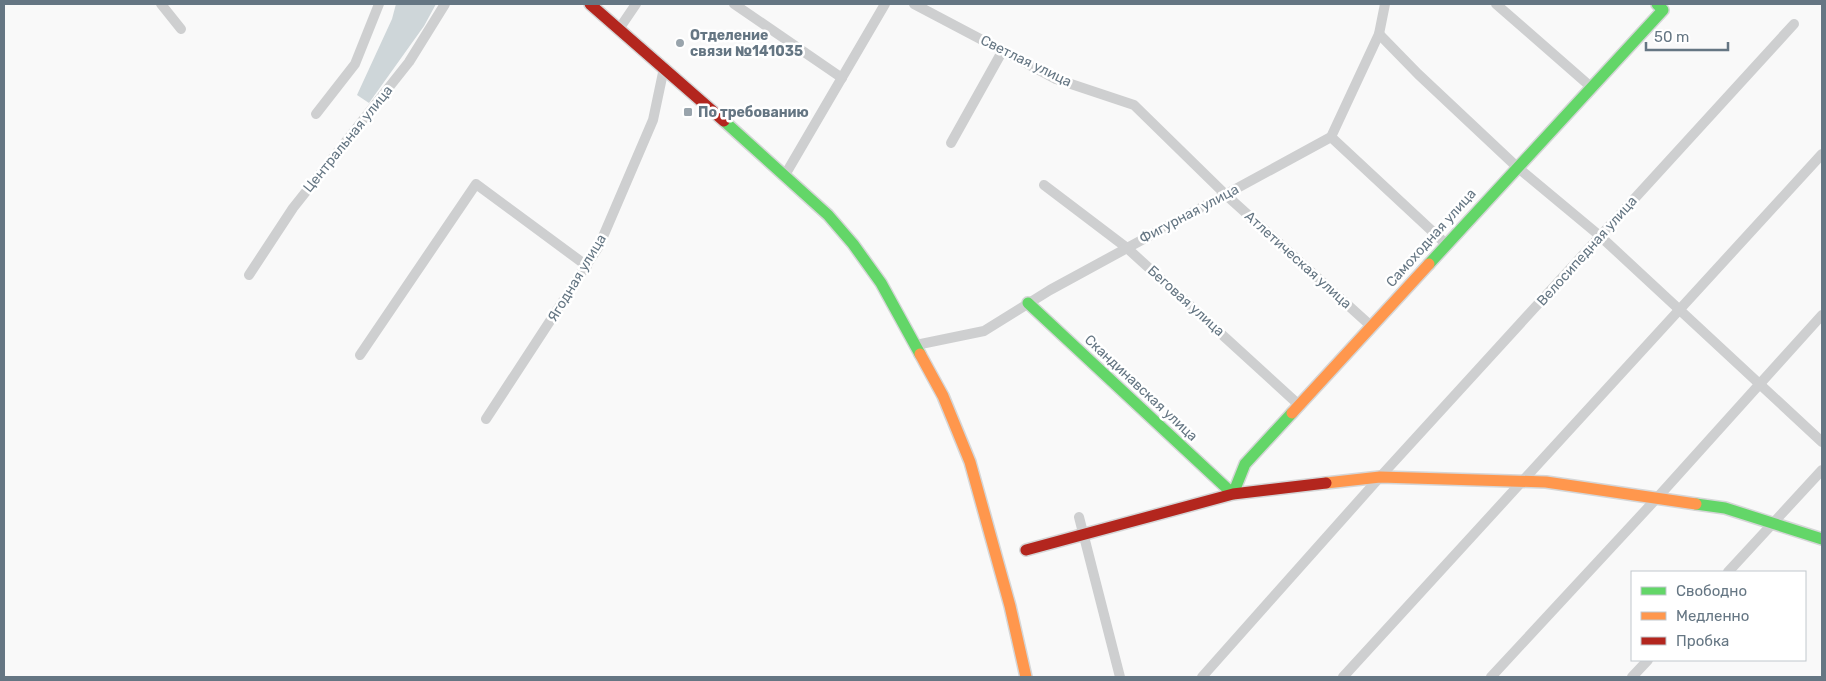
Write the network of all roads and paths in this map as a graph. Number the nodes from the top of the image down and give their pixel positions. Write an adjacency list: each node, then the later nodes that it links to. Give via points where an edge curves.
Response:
1 (161, 4): 13 (street)
2 (379, 4): 20 (street, via 355,64)
3 (446, 4): 32 (street, Центральная улица, via 410,62 293,208)
4 (590, 4): 14 (street)
5 (636, 4): 14 (street)
6 (734, 4): 18 (street)
7 (885, 4): 18 (street)
8 (914, 4): 16 (street, Светлая улица)
9 (1385, 4): 15 (street)
10 (1496, 4): 19 (street)
11 (1660, 7): 19 (street, Самоходная улица)
12 (1794, 24): 28 (street, Велосипедная улица)
13 (181, 29)
14 (619, 29): 17 (street)
15 (1378, 34): 21 (street); 24 (street)
16 (1003, 50): 22 (street); 27 (street, Светлая улица, via 1056,79 1134,105)
17 (664, 68): 25 (street); 31 (street, Ягодная улица, via 653,120 599,246)
18 (842, 78): 25 (street)
19 (1591, 87): 24 (street, Самоходная улица)
20 (316, 114)
21 (1331, 137): 27 (street, Фигурная улица); 29 (street)
22 (951, 143)
23 (1822, 154): 34 (street)
24 (1517, 167): 28 (street); 29 (street, Самоходная улица)
25 (785, 175): 37 (street, via 828,215 853,244 881,283)
26 (1044, 185): 30 (street, Беговая улица)
27 (1226, 195): 30 (street, Фигурная улица); 36 (street, Атлетическая улица)
28 (1600, 236): 34 (street); 44 (street, Велосипедная улица)
29 (1446, 244): 36 (street, Самоходная улица)
30 (1127, 248): 33 (street, Фигурная улица); 40 (street, Беговая улица)
31 (587, 266): 38 (street, via 476,184); 41 (street, Ягодная улица)
32 (249, 275)
33 (1028, 303): 37 (street, Фигурная улица, via 984,331); 46 (street, Скандинавская улица)
34 (1680, 310): 39 (street); 45 (street)
35 (1822, 315): 39 (street)
36 (1371, 326): 40 (street, Самоходная улица)
37 (916, 345): 55 (street, via 943,396 970,462)
38 (360, 355)
39 (1759, 385): 42 (street); 47 (street)
40 (1299, 405): 46 (street, Самоходная улица, via 1245,464)
41 (486, 419)
42 (1822, 442)
43 (1822, 470): 49 (street)
44 (1380, 478): 45 (street); 46 (street); 57 (street, Велосипедная улица)
45 (1523, 481): 47 (street); 58 (street)
46 (1233, 494): 50 (street)
47 (1657, 498): 49 (street, via 1724,508); 59 (street)
48 (1079, 517): 50 (street)
49 (1772, 523): 51 (street); 53 (street)
50 (1084, 535): 52 (street); 56 (street)
51 (1822, 539)
52 (1026, 550)
53 (1729, 571)
54 (1647, 661): 60 (street)
55 (1026, 677)
56 (1120, 677)
57 (1202, 677)
58 (1343, 677)
59 (1491, 677)
60 (1632, 677)

